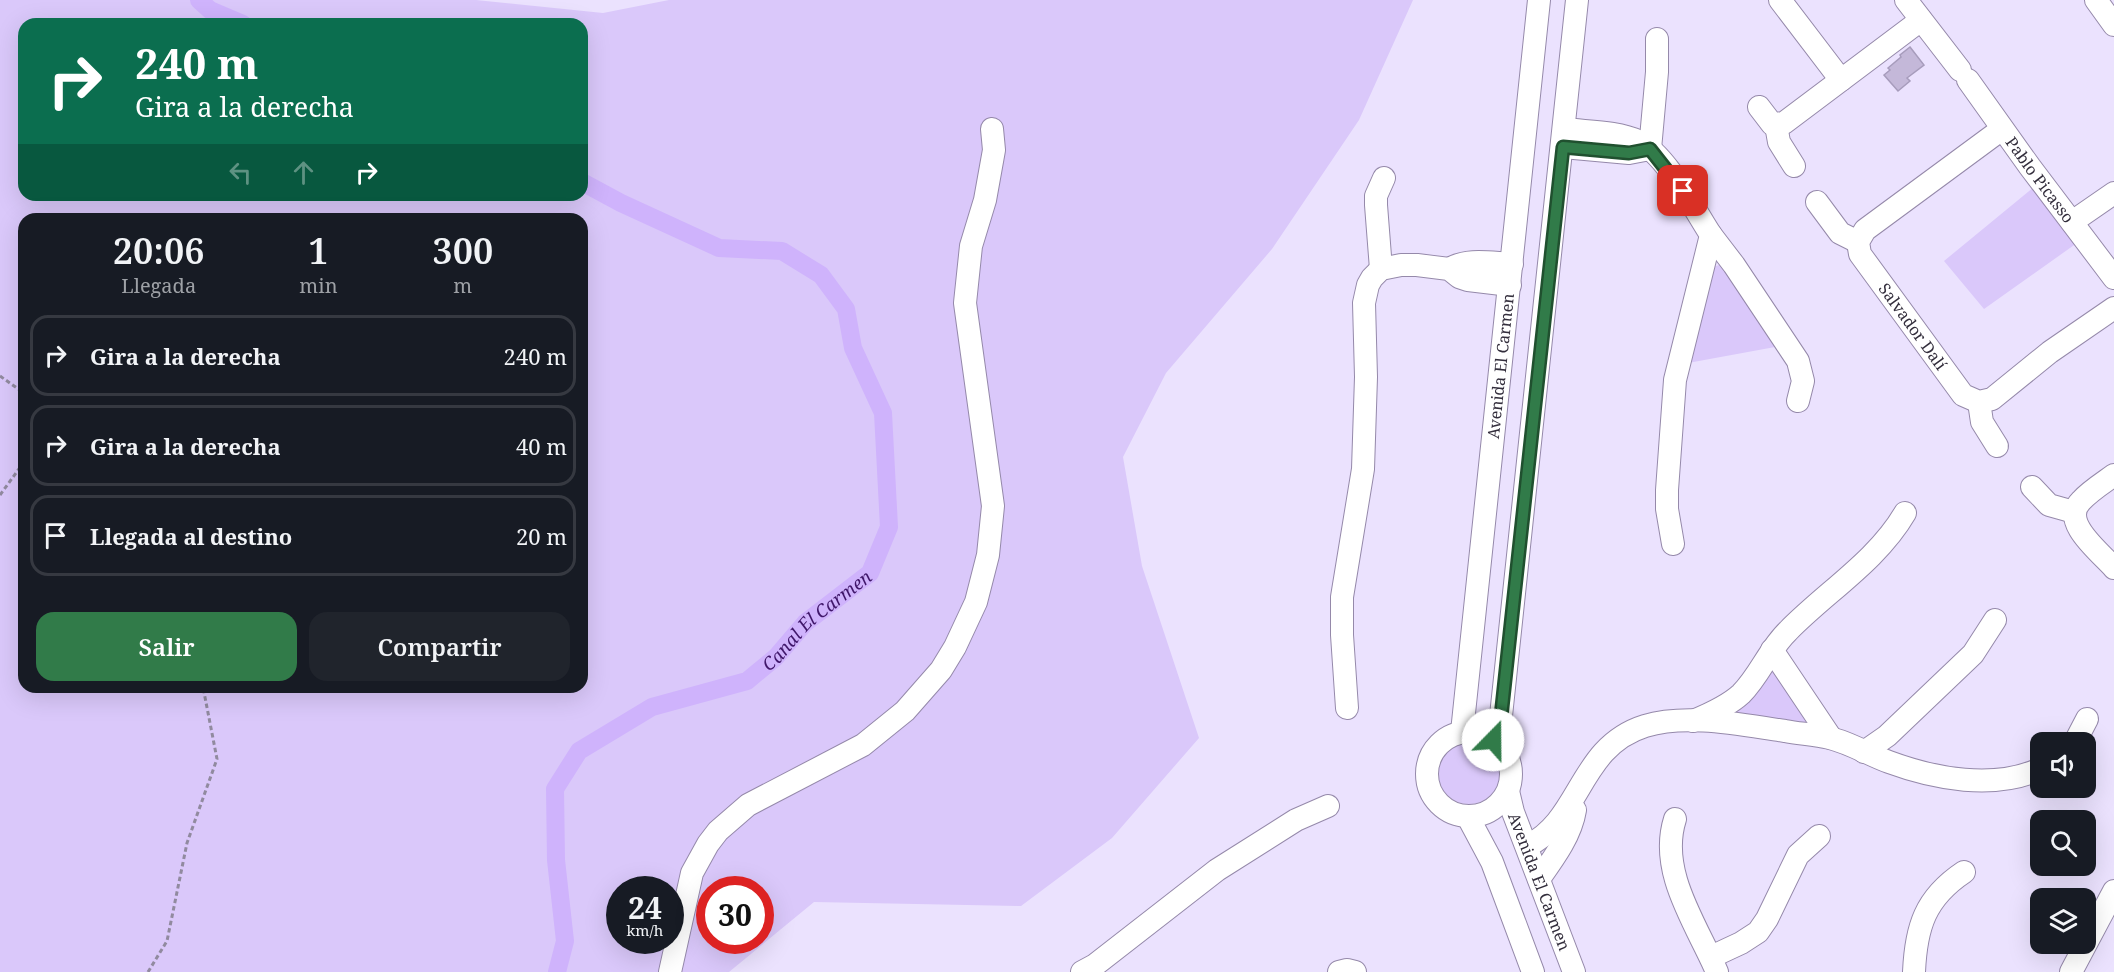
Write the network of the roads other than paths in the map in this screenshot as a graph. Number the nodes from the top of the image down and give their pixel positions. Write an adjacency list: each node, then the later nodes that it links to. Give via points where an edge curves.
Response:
1 (1539, 0): 24 (street, Avenida El Carmen)
2 (1577, 0): 14 (street)
3 (1780, 0): 9 (street)
4 (1906, 0): 6 (street, Pablo Picasso)
5 (2096, 0): 7 (street)
6 (1921, 20): 9 (street); 13 (street, Pablo Picasso)
7 (2114, 24)
8 (1657, 39): 15 (street)
9 (1841, 80): 11 (street)
10 (1759, 107): 11 (street, via 1769,122)
11 (1776, 125): 16 (street, via 1779,142)
12 (992, 129): 59 (street, via 994,150 985,200 970,246 965,303 993,506 988,555 976,602 941,670 905,711 863,745 748,805 718,831 692,873)
13 (2002, 129): 20 (street, Pablo Picasso); 22 (street, via 1865,230)
14 (1564, 138): 15 (street, via 1629,138); 44 (street)
15 (1650, 149): 21 (street, via 1675,179)
16 (1794, 166)
17 (1384, 178): 23 (street, via 1376,205)
18 (2114, 193): 20 (street)
19 (1817, 202): 22 (street, Salvador Dalí, via 1840,233)
20 (2072, 222): 25 (street, Pablo Picasso)
21 (1711, 236): 27 (street, via 1802,368); 34 (street, via 1675,380 1667,474)
22 (1858, 242): 28 (street, Salvador Dalí, via 1860,254 1963,395)
23 (1381, 269): 24 (street, via 1401,264 1449,270 1467,262); 38 (street, via 1368,285 1364,303 1365,442 1360,498 1342,597)
24 (1511, 274): 41 (street, Avenida El Carmen)
25 (2114, 278)
26 (2114, 308): 28 (street, via 1992,399)
27 (1798, 401)
28 (1979, 402): 29 (street, via 1982,422)
29 (1997, 446)
30 (2114, 475): 32 (street, via 2079,502)
31 (2032, 487): 32 (street, via 2049,505)
32 (2074, 512): 35 (street, via 2077,527)
33 (1905, 513): 37 (street, via 1877,550 1797,621)
34 (1672, 544)
35 (2114, 568)
36 (1995, 620): 45 (street, via 1972,654 1887,736)
37 (1772, 650): 40 (street, via 1742,693); 43 (street)
38 (1347, 708)
39 (2087, 719): 42 (street)
40 (1692, 721): 43 (street); 48 (street, via 1655,724 1631,732 1603,753)
41 (1462, 732): 44 (street, via 1482,734); 50 (street, via 1435,748 1426,778 1430,793 1440,805 1453,814)
42 (2080, 732)
43 (1831, 738): 45 (street)
44 (1498, 744): 47 (street, via 1511,770)
45 (1864, 752): 46 (street, via 1928,773 1988,781)
46 (2030, 774)
47 (1508, 791): 50 (street, via 1489,812); 53 (street, Avenida El Carmen)
48 (1576, 793): 53 (street, via 1547,834); 55 (street, via 1571,827)
49 (1328, 806): 58 (street, via 1296,820 1217,870)
50 (1468, 817): 62 (street, via 1492,862)
51 (1675, 819): 57 (street, via 1669,842 1672,866)
52 (1819, 836): 57 (street, via 1798,855 1758,932)
53 (1527, 846): 55 (street, Avenida El Carmen)
54 (1964, 872): 64 (street, via 1938,894 1924,916 1916,942)
55 (1539, 879): 63 (street, Avenida El Carmen)
56 (2114, 891): 65 (street)
57 (1714, 965)
58 (1091, 970)
59 (670, 972)
60 (1339, 972): 61 (street)
61 (1355, 972)
62 (1533, 972)
63 (1574, 972)
64 (1914, 972)
65 (2071, 972)

